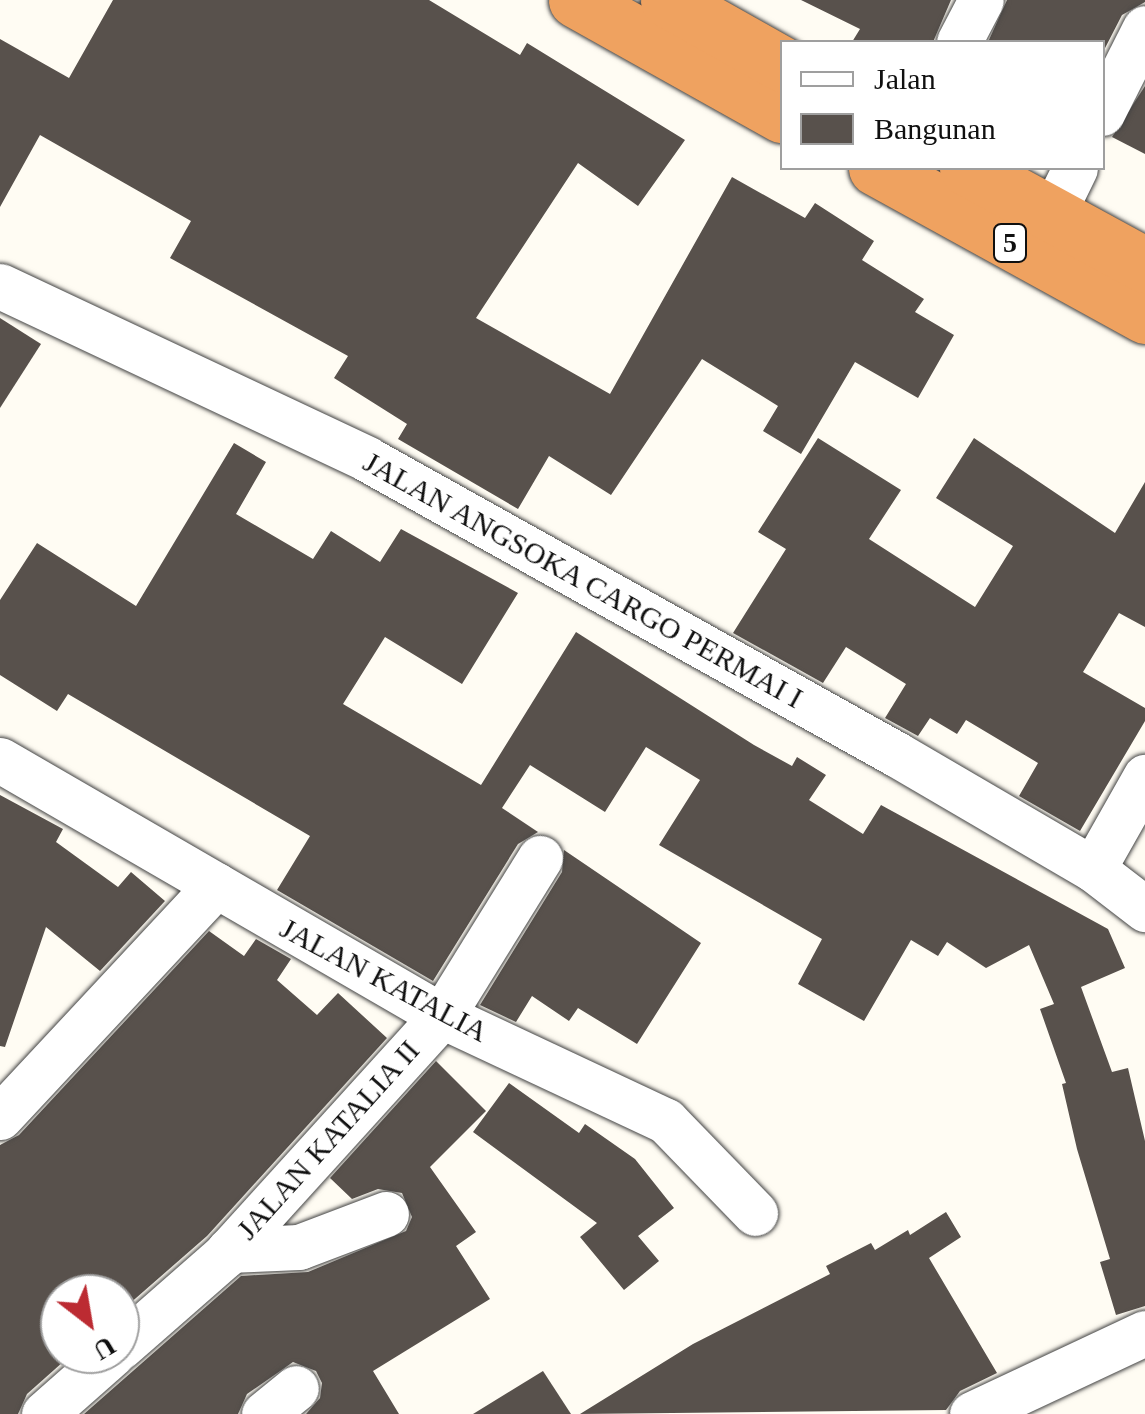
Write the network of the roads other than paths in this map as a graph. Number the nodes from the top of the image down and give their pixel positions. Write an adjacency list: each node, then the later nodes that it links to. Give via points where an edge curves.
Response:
1 (576, 0): 8 (highway)
2 (668, 0): 6 (highway)
3 (980, 0): 5 (street)
4 (1145, 28): 7 (street)
5 (960, 40)
6 (780, 63)
7 (1105, 107)
8 (780, 114)
9 (880, 170): 14 (highway, 5)
10 (975, 170): 11 (highway, 5)
11 (1063, 191): 12 (highway, 5)
12 (1145, 266)
13 (0, 286): 18 (street, JALAN ANGSOKA CARGO PERMAI I, via 367,459)
14 (1145, 316)
15 (0, 760): 19 (street, JALAN KATALIA)
16 (1145, 777): 18 (street)
17 (540, 858): 21 (street, JALAN KATALIA II)
18 (1093, 870): 20 (street, JALAN ANGSOKA CARGO PERMAI I)
19 (216, 886): 21 (street, JALAN KATALIA); 22 (street)
20 (1145, 909)
21 (442, 1016): 23 (street, JALAN KATALIA, via 666,1121); 25 (street, JALAN KATALIA II)
22 (0, 1117)
23 (754, 1212)
24 (386, 1214): 25 (street, via 300,1248)
25 (229, 1250): 26 (street, JALAN KATALIA II)
26 (140, 1329)
27 (1145, 1333): 30 (street)
28 (89, 1374): 29 (street)
29 (44, 1414)
30 (972, 1414)

